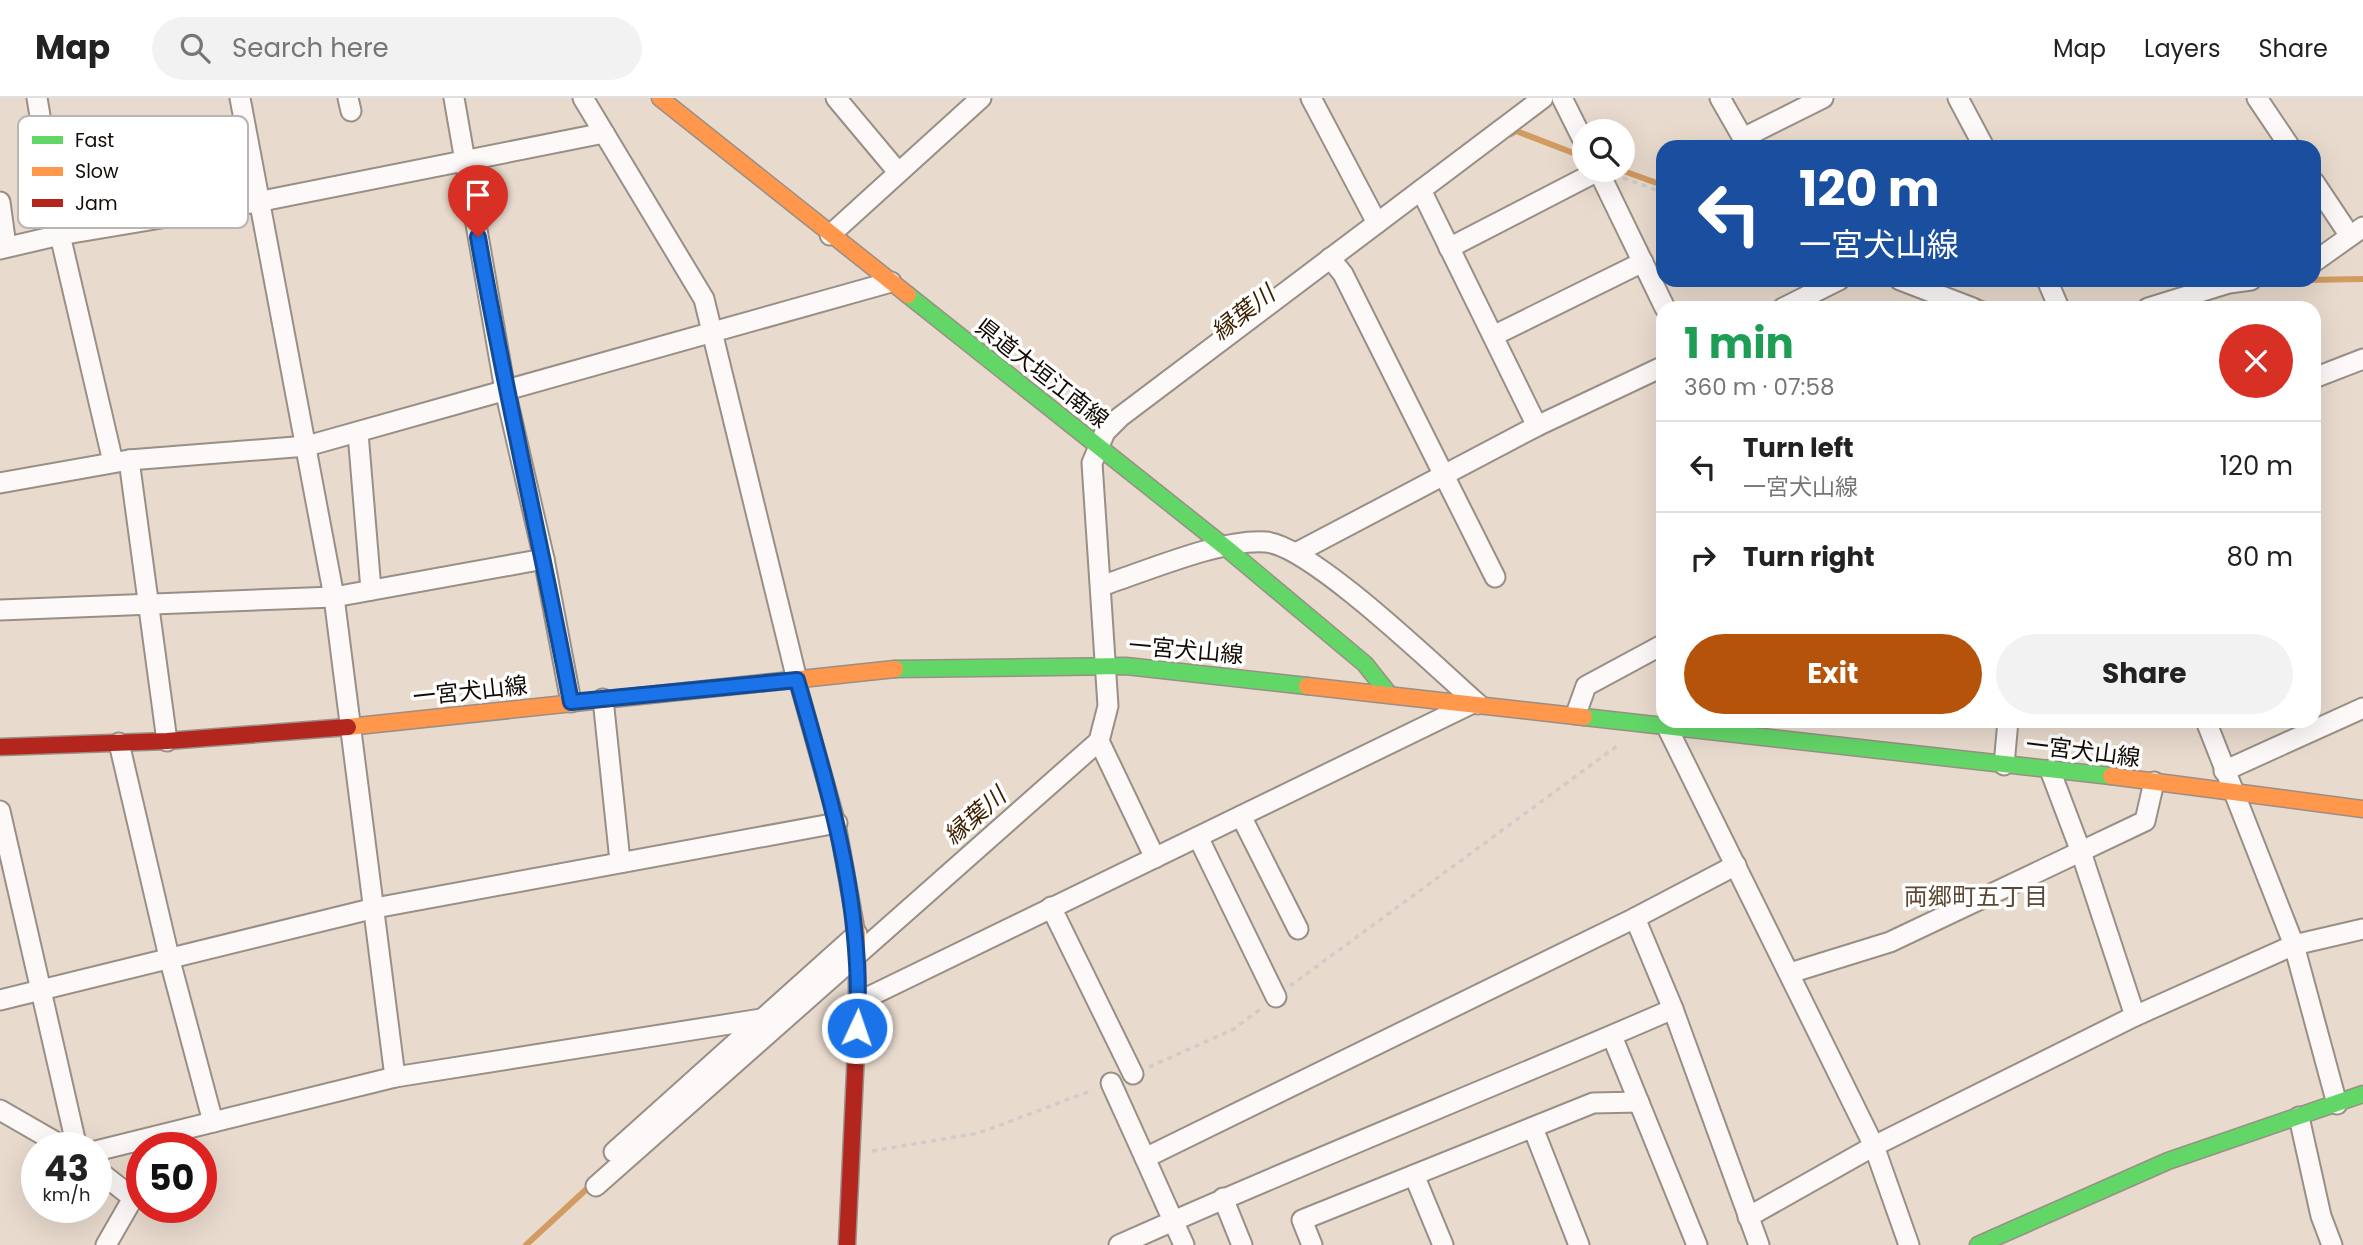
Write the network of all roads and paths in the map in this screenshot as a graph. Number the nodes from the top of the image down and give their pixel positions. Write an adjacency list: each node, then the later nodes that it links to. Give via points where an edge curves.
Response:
1 (37, 98): 15 (street)
2 (240, 98): 16 (street)
3 (454, 98): 24 (street)
4 (583, 98): 18 (street)
5 (660, 98): 40 (main road, 県道大垣江南線)
6 (836, 98): 25 (street)
7 (981, 98): 25 (street)
8 (1311, 98): 35 (street)
9 (1543, 98): 29 (street)
10 (1562, 98): 17 (street)
11 (1720, 98): 20 (street)
12 (1823, 98): 21 (street)
13 (2257, 98): 23 (street)
14 (1961, 99): 22 (street)
15 (40, 116)
16 (244, 116)
17 (1572, 119)
18 (604, 133): 24 (street); 54 (street, via 704,299)
19 (248, 135): 32 (street)
20 (1745, 140)
21 (1750, 140)
22 (1981, 140)
23 (2285, 140)
24 (465, 160): 32 (street); 59 (street)
25 (898, 172): 40 (street)
26 (1583, 182): 42 (street)
27 (1607, 182): 45 (street)
28 (1632, 182): 30 (path)
29 (1421, 190): 35 (street); 42 (street)
30 (1656, 190)
31 (2321, 190): 38 (street)
32 (262, 201): 34 (street); 62 (street)
33 (0, 202): 41 (street)
34 (248, 203)
35 (1377, 223): 44 (street)
36 (60, 228): 39 (street)
37 (102, 228): 39 (street)
38 (2356, 232): 43 (street)
39 (61, 235): 41 (street); 64 (street)
40 (830, 235): 46 (main road, 県道大垣江南線)
41 (3, 247)
42 (1449, 248): 55 (street)
43 (2321, 257)
44 (1329, 258): 63 (street, via 1119,417); 65 (street, via 1343,274)
45 (1643, 262): 50 (street); 55 (street)
46 (891, 282): 54 (street); 63 (main road, 県道大垣江南線)
47 (1825, 287): 51 (street)
48 (1918, 287): 52 (street)
49 (2216, 287): 53 (street)
50 (1662, 301)
51 (1797, 301)
52 (1955, 301)
53 (2171, 301)
54 (710, 333): 59 (street); 78 (street)
55 (1493, 336): 60 (street)
56 (2363, 359): 58 (street)
57 (1656, 370): 60 (street)
58 (2321, 375)
59 (505, 390): 61 (street); 69 (street)
60 (1537, 426): 65 (street)
61 (358, 433): 62 (street); 72 (street)
62 (307, 446): 64 (street); 73 (street)
63 (1097, 446): 67 (main road, 県道大垣江南線); 71 (street, via 1092,463)
64 (121, 461): 66 (street); 74 (street)
65 (1443, 474): 68 (street); 70 (street)
66 (0, 483)
67 (1225, 547): 68 (street, via 1267,542); 71 (street); 79 (main road, 県道大垣江南線, via 1365,664)
68 (1296, 553): 82 (street, via 1365,604)
69 (544, 559): 72 (street); 81 (street)
70 (1495, 576)
71 (1101, 586): 77 (street)
72 (371, 590): 73 (street)
73 (334, 597): 74 (street); 86 (street)
74 (149, 605): 75 (street); 93 (street)
75 (0, 610)
76 (1656, 648): 84 (street, via 1586,686)
77 (1107, 666): 78 (main road, 一宮犬山線, via 916,667); 79 (main road, 一宮犬山線); 94 (street, via 1108,706)
78 (797, 680): 80 (main road, 一宮犬山線); 105 (main road)
79 (1388, 693): 82 (main road, 一宮犬山線)
80 (603, 699): 81 (main road, 一宮犬山線); 109 (street)
81 (571, 702): 86 (main road, 一宮犬山線)
82 (1475, 704): 84 (main road, 一宮犬山線); 104 (street)
83 (2363, 708): 87 (street)
84 (1576, 714): 85 (main road, 一宮犬山線)
85 (1656, 722)
86 (349, 727): 93 (main road, 一宮犬山線); 112 (street)
87 (2321, 727)
88 (1670, 728): 110 (street)
89 (1708, 728): 97 (main road, 一宮犬山線)
90 (2007, 728): 97 (street)
91 (2209, 728): 99 (street)
92 (2319, 728): 99 (street)
93 (167, 741): 95 (main road, 一宮犬山線)
94 (1099, 741): 108 (street); 118 (street)
95 (119, 743): 96 (main road, 一宮犬山線); 119 (street)
96 (0, 747)
97 (2004, 765): 98 (main road, 一宮犬山線)
98 (2050, 770): 100 (main road, 一宮犬山線); 107 (street)
99 (2224, 771): 101 (street)
100 (2154, 782): 101 (main road, 一宮犬山線); 107 (street, via 2145,821)
101 (2233, 790): 102 (main road, 一宮犬山線); 117 (street)
102 (2363, 809)
103 (0, 811): 121 (street)
104 (1241, 816): 106 (street); 114 (street)
105 (837, 823): 109 (street); 116 (main road)
106 (1198, 837): 108 (street); 122 (street)
107 (2081, 852): 120 (street, via 1890,942); 126 (street)
108 (1155, 858): 111 (street)
109 (620, 861): 112 (street)
110 (1736, 865): 113 (street); 120 (street)
111 (1051, 907): 124 (street); 129 (street)
112 (375, 908): 119 (street); 130 (street)
113 (1635, 918): 125 (street); 145 (street)
114 (1298, 929)
115 (2363, 929): 117 (street)
116 (857, 934): 118 (main road); 127 (street)
117 (2294, 944): 126 (street); 134 (street)
118 (858, 954): 124 (main road); 127 (street)
119 (169, 957): 121 (street); 138 (street)
120 (1790, 973): 142 (street)
121 (41, 990): 123 (street); 141 (street)
122 (1276, 997)
123 (0, 1000)
124 (858, 1002): 153 (main road)
125 (1673, 1009): 128 (street); 150 (street)
126 (2135, 1016): 142 (street)
127 (761, 1029): 130 (street); 136 (street)
128 (1612, 1036): 133 (street); 149 (street)
129 (1133, 1074)
130 (395, 1076): 138 (street)
131 (1111, 1083): 145 (street)
132 (2363, 1094): 134 (main road)
133 (1639, 1102): 139 (street, via 1593,1103); 160 (street)
134 (2337, 1104): 137 (main road)
135 (0, 1110): 140 (street)
136 (668, 1112): 144 (street); 148 (street)
137 (2299, 1117): 163 (main road, via 2168,1161); 164 (street)
138 (213, 1122): 143 (street)
139 (1533, 1128): 146 (street); 159 (street)
140 (38, 1132)
141 (73, 1132)
142 (1874, 1146): 150 (street); 162 (street)
143 (112, 1147)
144 (614, 1152)
145 (1145, 1158): 151 (street)
146 (1414, 1175): 157 (street, via 1302,1220); 158 (street)
147 (112, 1182): 152 (street, via 133,1198)
148 (596, 1186)
149 (1223, 1198): 151 (street); 156 (street)
150 (1748, 1217): 161 (street)
151 (1173, 1219): 154 (street); 155 (street)
152 (106, 1245)
153 (847, 1245)
154 (1119, 1245)
155 (1184, 1245)
156 (1242, 1245)
157 (1312, 1245)
158 (1443, 1245)
159 (1578, 1245)
160 (1698, 1245)
161 (1759, 1245)
162 (1909, 1245)
163 (1978, 1245)
164 (2332, 1245)

